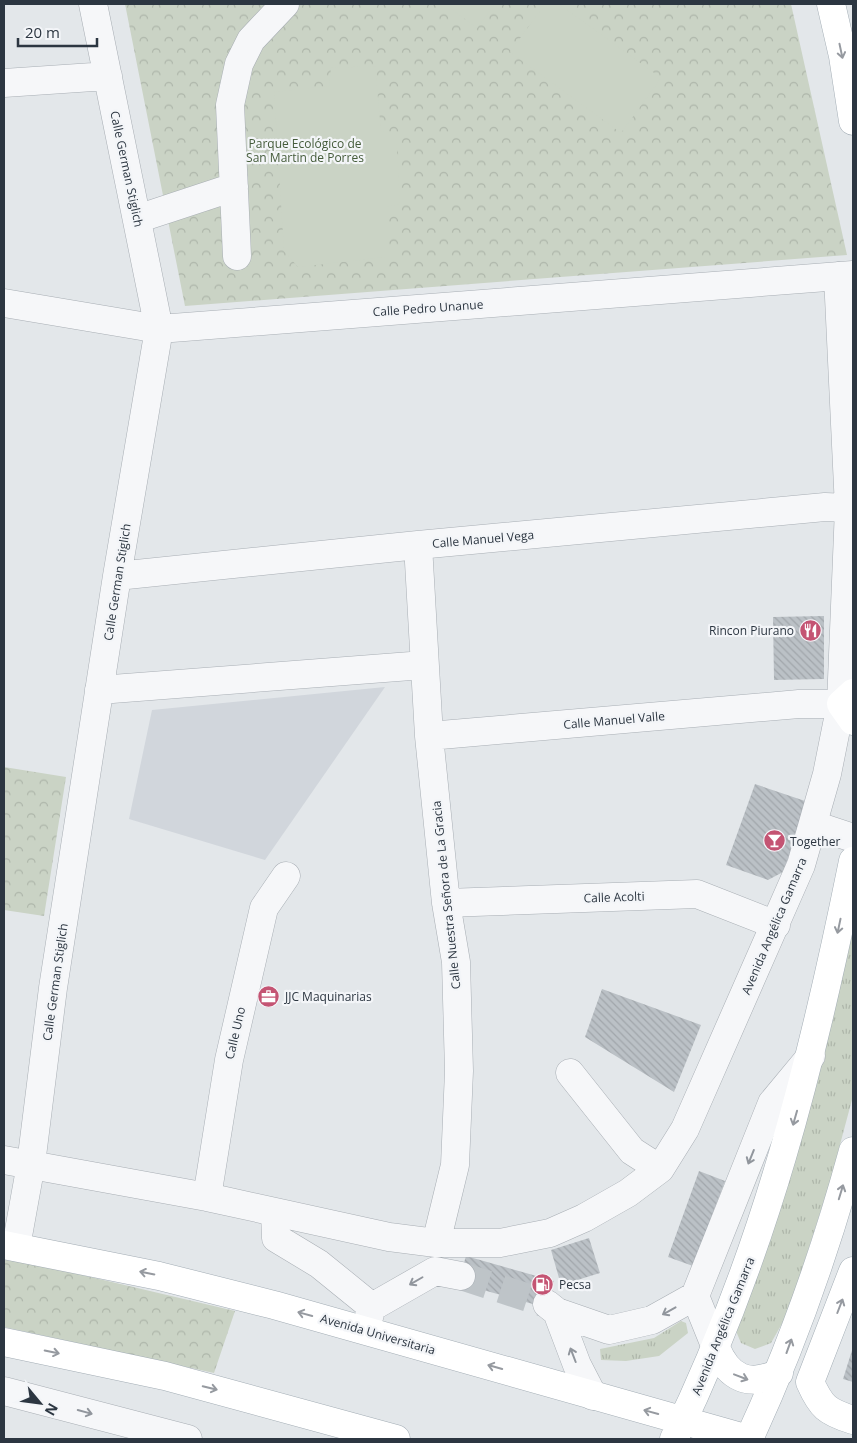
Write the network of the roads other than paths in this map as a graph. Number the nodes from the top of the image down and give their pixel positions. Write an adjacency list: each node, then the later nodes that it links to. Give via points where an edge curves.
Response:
1 (93, 4): 4 (street, Calle German Stiglich)
2 (285, 4): 7 (street, via 251,40 239,64 230,105)
3 (831, 4): 6 (main road, one-way to 6)
4 (108, 76): 5 (street); 8 (street, Calle German Stiglich)
5 (4, 83)
6 (853, 121)
7 (234, 187): 8 (street); 9 (street)
8 (137, 219): 12 (street, Calle German Stiglich)
9 (237, 256)
10 (846, 275): 12 (street, Calle Pedro Unanue); 13 (street, Avenida Angélica Gamarra)
11 (4, 303): 12 (street, Calle Pedro Unanue)
12 (159, 329): 15 (street, Calle German Stiglich)
13 (849, 508): 14 (street, Calle Manuel Vega, via 825,507); 18 (street, Avenida Angélica Gamarra)
14 (418, 545): 15 (street, Calle Manuel Vega); 16 (street, Calle Nuestra Señora de La Gracia)
15 (117, 576): 17 (street, Calle German Stiglich)
16 (424, 665): 17 (street); 19 (street, Calle Nuestra Señora de La Gracia)
17 (100, 690): 30 (street, Calle German Stiglich, via 53,988)
18 (849, 706): 19 (street, Calle Manuel Valle, via 799,704); 20 (street, Avenida Angélica Gamarra)
19 (429, 736): 24 (street, Calle Nuestra Señora de La Gracia)
20 (814, 825): 21 (street); 25 (street, Avenida Angélica Gamarra)
21 (853, 838)
22 (853, 861): 26 (main road, Avenida Angélica Gamarra, one-way to 26)
23 (286, 876): 32 (street, Calle Uno, via 264,908 229,1060)
24 (446, 903): 25 (street, Calle Acolti, via 697,894); 34 (street, Calle Nuestra Señora de La Gracia, via 456,962 460,1071 454,1165)
25 (776, 925): 31 (street, Avenida Angélica Gamarra, via 685,1129)
26 (811, 1056): 38 (street, one-way to 38, via 772,1103); 41 (main road, Avenida Angélica Gamarra, one-way to 41, via 775,1184)
27 (570, 1073): 31 (street, via 632,1150)
28 (853, 1151): 42 (main road, one-way to 28, via 818,1267)
29 (4, 1160): 30 (street)
30 (31, 1164): 32 (street); 35 (street, Calle German Stiglich)
31 (660, 1169): 34 (street, Avenida Angélica Gamarra, via 628,1193 550,1233 500,1242)
32 (207, 1197): 33 (street)
33 (275, 1212): 34 (street, via 389,1237); 39 (street, via 276,1238 318,1264)
34 (436, 1243)
35 (10, 1246): 39 (main road, Avenida Universitaria, one-way to 35)
36 (853, 1272): 45 (main road, one-way to 36, via 831,1413 818,1400 810,1382)
37 (461, 1276): 39 (street, one-way to 39, via 435,1270)
38 (695, 1296): 41 (street); 44 (street, via 652,1320 608,1330 552,1308)
39 (369, 1318): 44 (main road, Avenida Universitaria, one-way to 39)
40 (4, 1342): 48 (main road, one-way to 48, via 165,1376)
41 (716, 1348): 42 (main road, one-way to 42, via 722,1363 734,1374 749,1380 765,1380); 46 (main road, Avenida Angélica Gamarra)
42 (779, 1373): 49 (main road)
43 (4, 1390): 47 (street, one-way to 47)
44 (593, 1396): 46 (main road, Avenida Universitaria, one-way to 44)
45 (853, 1420)
46 (678, 1430): 49 (main road, Avenida Universitaria)
47 (188, 1439)
48 (396, 1439)
49 (749, 1439)

